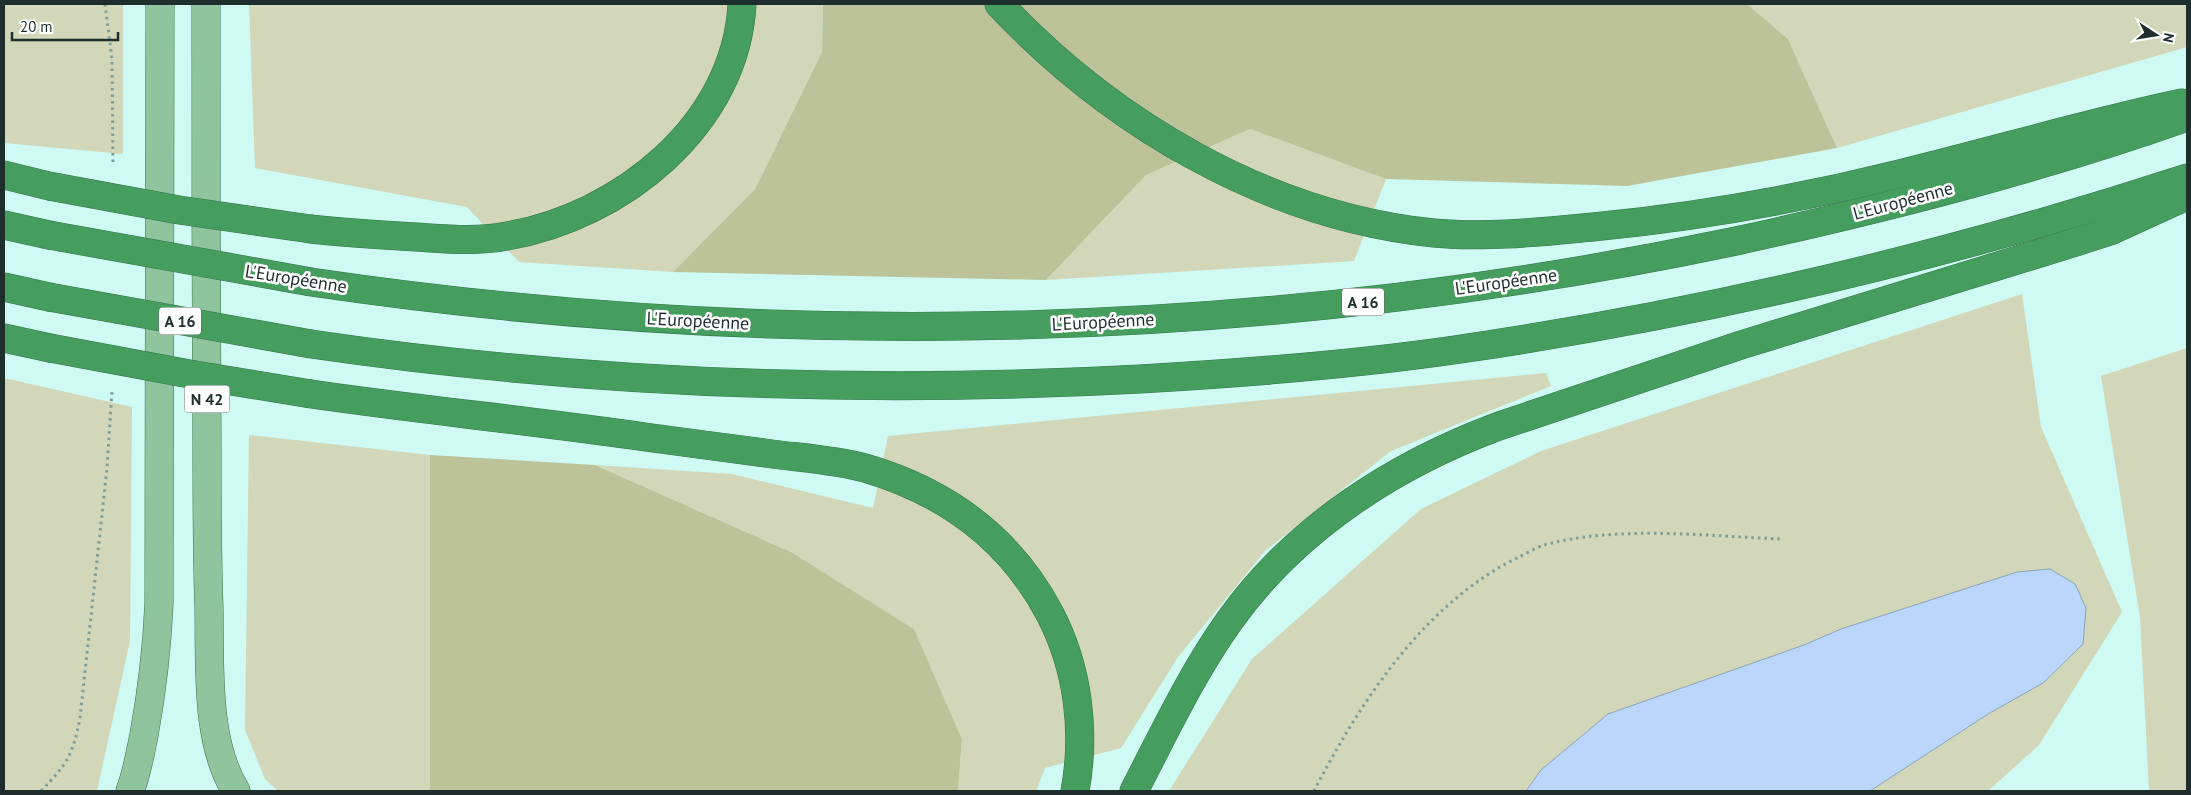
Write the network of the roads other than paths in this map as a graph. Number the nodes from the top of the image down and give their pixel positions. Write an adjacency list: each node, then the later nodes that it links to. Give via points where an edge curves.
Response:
1 (160, 4): 13 (main road, N 42, via 160,603 151,698)
2 (206, 4): 14 (main road, N 42, via 209,643 217,742)
3 (742, 4): 7 (highway, bridge, via 738,33 714,99 668,156 629,187 585,211 533,230 476,240 363,235 179,210)
4 (999, 4): 5 (highway, via 1053,56 1104,98 1211,165 1310,206 1372,223 1435,233 1545,231 1727,209 1890,176 2092,123)
5 (2187, 102)
6 (2187, 117): 10 (highway, L'Européenne / A 16, bridge, via 2008,173 1796,228 1675,254 1543,278 1398,298 1263,313 1058,325 870,327 588,314 311,282)
7 (4, 175)
8 (2187, 178): 11 (highway, A 16, bridge, via 1960,247 1825,281 1621,323 1462,349 1189,376 999,385 775,385 568,374 311,344)
9 (2187, 196): 16 (highway, via 2110,231 1741,345 1468,437 1413,463 1316,529 1293,548 1250,594 1198,670)
10 (4, 225)
11 (4, 287)
12 (4, 338): 15 (highway, bridge, via 311,394 844,464 890,477 940,499 982,527 1014,558 1046,607 1067,654 1078,705)
13 (130, 791)
14 (236, 791)
15 (1075, 791)
16 (1134, 791)

